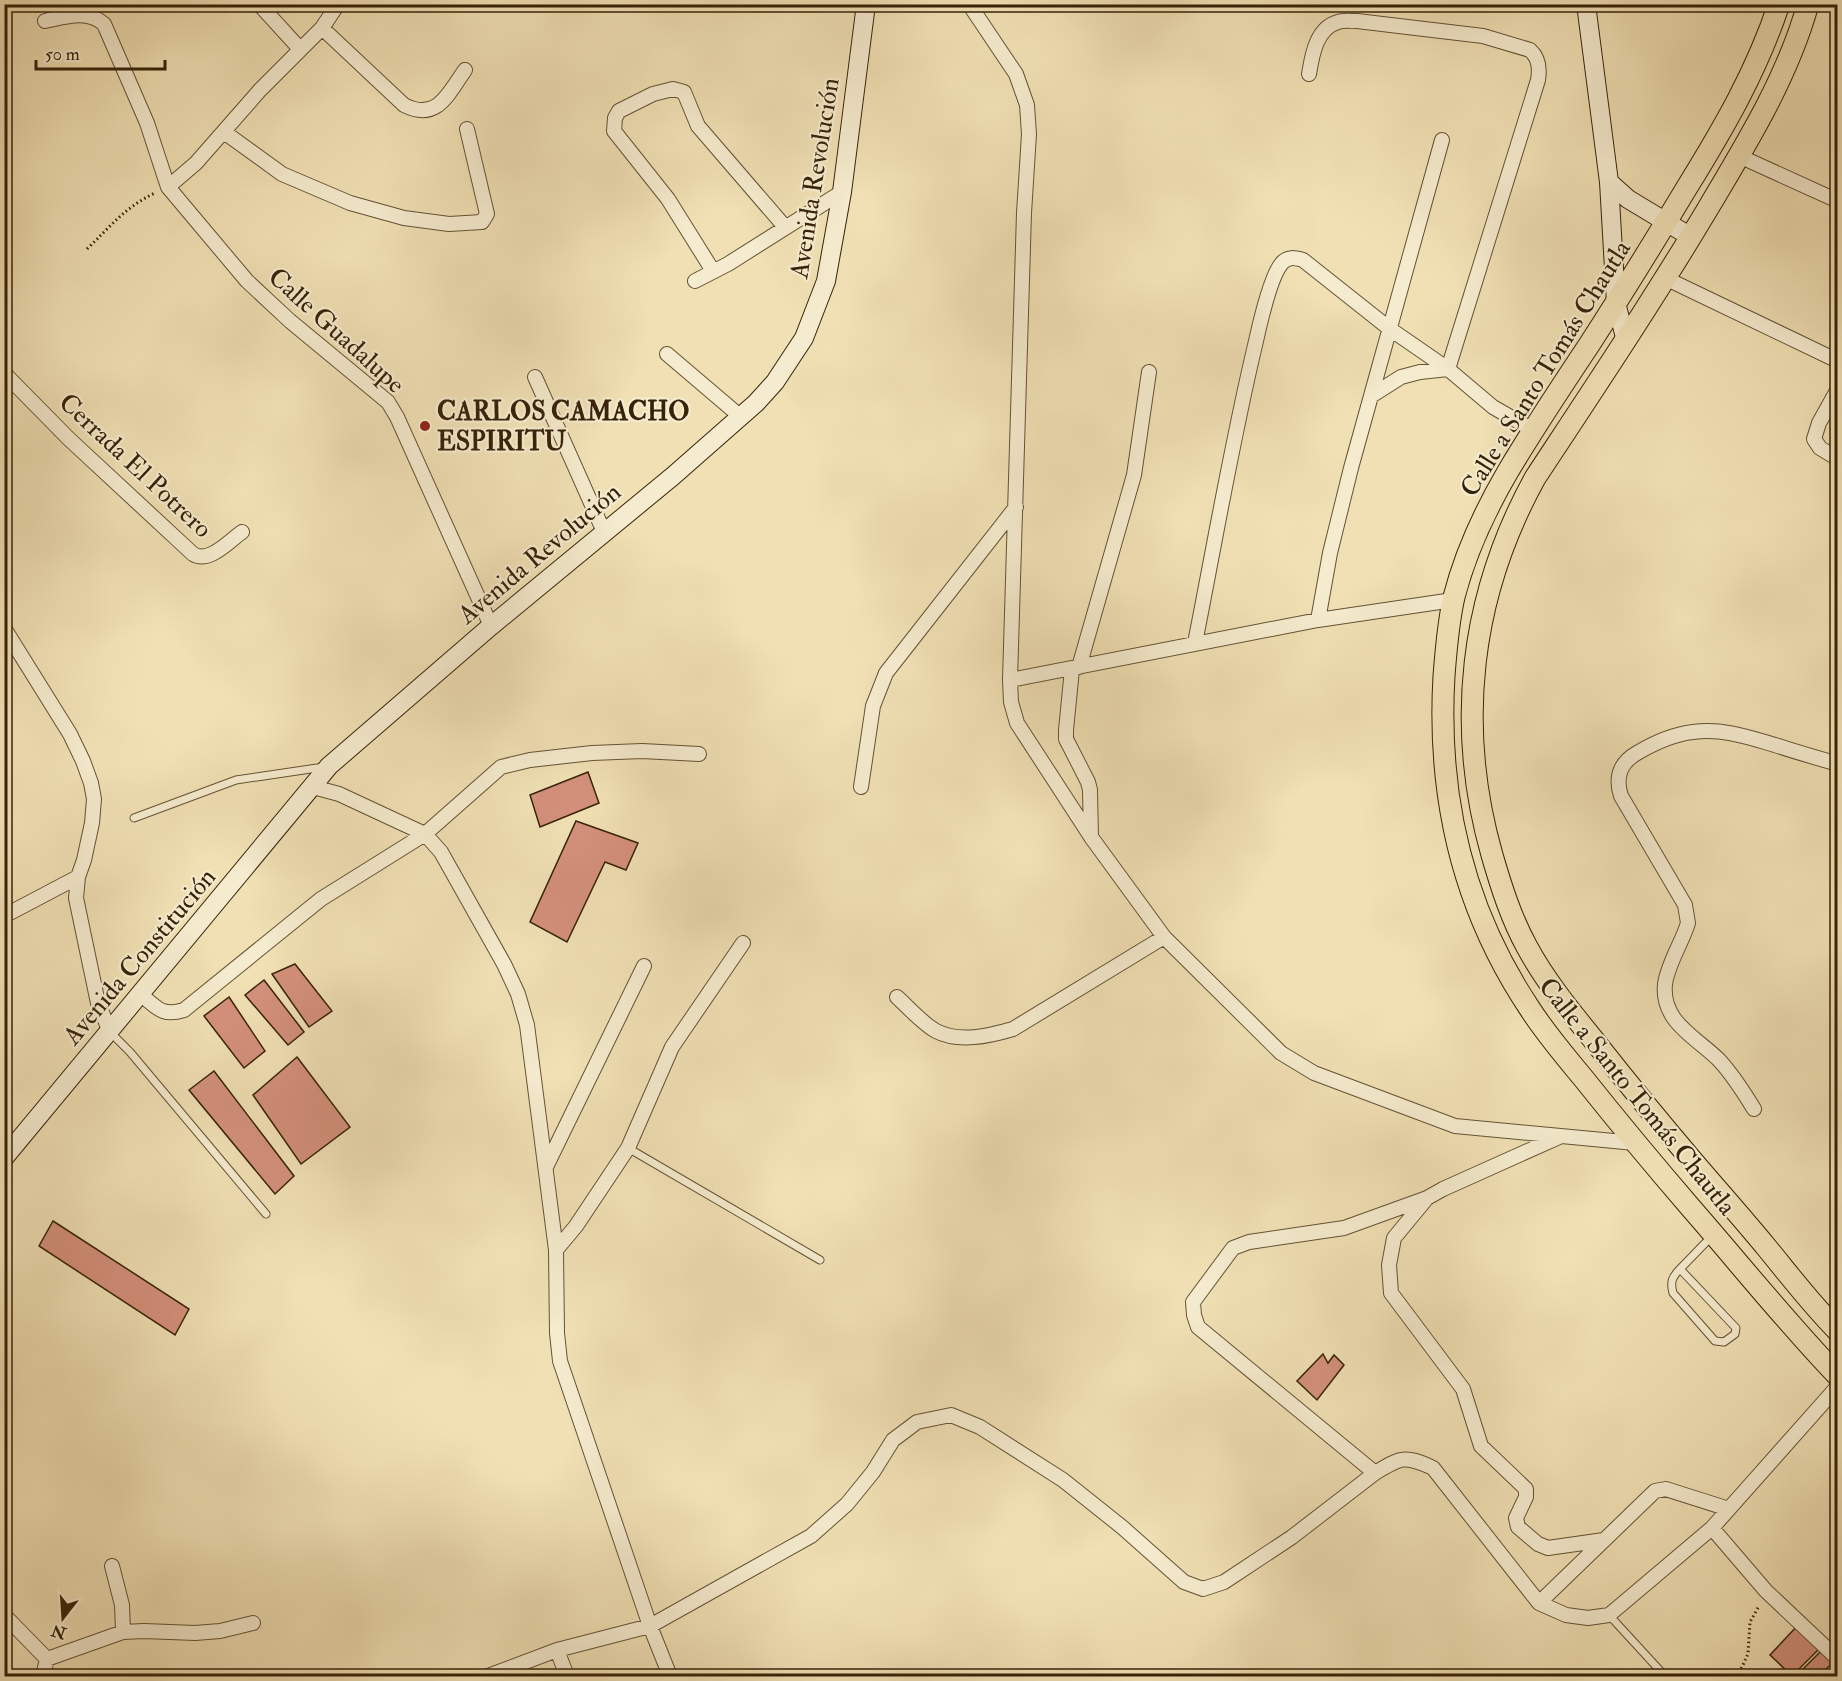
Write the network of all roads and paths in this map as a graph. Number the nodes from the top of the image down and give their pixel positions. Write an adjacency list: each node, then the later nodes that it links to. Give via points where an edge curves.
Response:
1 (259, 4): 10 (street)
2 (338, 4): 9 (street)
3 (866, 4): 19 (street, Avenida Revolución)
4 (969, 4): 42 (street, via 1016,74 1027,105)
5 (1586, 4): 17 (street)
6 (1779, 4): 21 (main road, Calle a Santo Tomás Chautla, via 1748,82)
7 (1808, 4): 16 (main road, Calle a Santo Tomás Chautla, via 1796,42)
8 (45, 21): 18 (street, via 78,14 98,18 104,24 147,123)
9 (322, 28): 10 (street); 11 (street, via 414,110 438,106)
10 (300, 49): 14 (street)
11 (465, 70)
12 (1309, 74): 33 (street, via 1319,38 1327,27 1338,22 1483,36 1530,50 1537,59 1538,80)
13 (467, 129): 14 (street, via 487,214 482,222 449,224 404,218 350,203 282,174)
14 (224, 132): 18 (street, via 196,164)
15 (1442, 140): 29 (street)
16 (1739, 156): 20 (street); 23 (main road, Calle a Santo Tomás Chautla)
17 (1609, 182): 21 (street); 28 (street)
18 (168, 187): 24 (path, via 138,201); 47 (street, Calle Guadalupe, via 247,281 388,402)
19 (842, 192): 22 (street); 39 (street, Avenida Revolución, via 826,281 814,314 800,345 775,382)
20 (1838, 201)
21 (1666, 223): 23 (street); 28 (main road, Calle a Santo Tomás Chautla)
22 (785, 227): 25 (street); 25 (street, via 698,126 684,92 673,89 653,94 619,111 614,131 668,199)
23 (1691, 237): 26 (main road, Calle a Santo Tomás Chautla)
24 (87, 249)
25 (713, 271): 27 (street)
26 (1665, 278): 30 (main road, Calle a Santo Tomás Chautla); 32 (street)
27 (695, 281)
28 (1616, 303): 30 (street); 40 (main road, Calle a Santo Tomás Chautla)
29 (1390, 329): 33 (street); 38 (street); 49 (street, via 1303,260 1286,259 1280,265 1264,307 1250,365)
30 (1626, 341): 80 (main road, Calle a Santo Tomás Chautla, via 1535,478 1518,509 1495,570 1478,635 1473,686 1471,731 1479,803 1509,909 1542,973 1660,1123)
31 (667, 354): 39 (street)
32 (1838, 362)
33 (1448, 369): 38 (street, via 1401,377); 40 (street, via 1493,407)
34 (1149, 372): 50 (street, via 1134,475)
35 (4, 373): 43 (street, Cerrada El Potrero, via 193,554 208,556)
36 (535, 377): 44 (street)
37 (1838, 388): 41 (street, via 1814,439 1820,448)
38 (1371, 396): 46 (street, via 1330,553)
39 (741, 417): 44 (street, Avenida Revolución)
40 (1533, 430): 45 (main road, Calle a Santo Tomás Chautla, via 1486,513)
41 (1838, 459)
42 (1016, 507): 51 (street); 56 (street, via 886,673 873,706)
43 (242, 532)
44 (604, 532): 47 (street, Avenida Revolución)
45 (1453, 600): 46 (street); 70 (main road, Calle a Santo Tomás Chautla, via 1445,663 1443,748 1451,818 1472,894 1486,930 1530,1010)
46 (1318, 620): 49 (street)
47 (491, 626): 54 (street, Avenida Revolución)
48 (4, 628): 60 (street, via 70,734 91,783 94,799 88,843)
49 (1195, 643): 50 (street)
50 (1076, 668): 51 (street); 59 (street, via 1066,739 1089,782)
51 (1010, 680): 59 (street, via 1017,723)
52 (699, 754): 58 (street, via 592,753 517,762 501,767)
53 (1838, 764): 68 (street, via 1735,733 1693,732 1654,744 1628,758 1618,782 1621,796 1688,915 1665,983 1668,1007 1685,1032 1718,1059)
54 (329, 766): 55 (street, Avenida Revolución); 57 (lane, via 236,780)
55 (313, 787): 58 (street, via 339,794); 65 (street, Avenida Constitución)
56 (861, 787)
57 (134, 818)
58 (426, 834): 65 (street, via 321,899 184,1010 164,1012); 73 (street, via 453,871 518,994 527,1025)
59 (1091, 837): 62 (street)
60 (78, 876): 61 (street); 67 (street, via 76,898 98,1003)
61 (4, 916)
62 (1164, 937): 66 (street, via 1013,1029 991,1036 953,1037 934,1030); 69 (street, via 1281,1053 1314,1072 1455,1126)
63 (743, 944): 71 (street, via 672,1047)
64 (644, 966): 73 (street)
65 (140, 994): 67 (street, Avenida Constitución)
66 (897, 997)
67 (110, 1032): 72 (street, Avenida Constitución); 75 (lane)
68 (1754, 1109)
69 (1560, 1136): 70 (street); 74 (street)
70 (1635, 1143): 76 (main road, Calle a Santo Tomás Chautla)
71 (628, 1148): 77 (street); 78 (lane)
72 (4, 1158)
73 (546, 1167): 77 (street)
74 (1427, 1198): 83 (street, via 1344,1228 1249,1242 1233,1248 1193,1302 1198,1327); 86 (street, via 1394,1238 1389,1265 1391,1293 1463,1389 1481,1446 1526,1489 1516,1518 1518,1527 1548,1548)
75 (266, 1214)
76 (1714, 1234): 79 (lane); 81 (main road, Calle a Santo Tomás Chautla, via 1797,1334)
77 (556, 1250): 93 (street, via 560,1361)
78 (820, 1260)
79 (1680, 1269): 79 (lane, via 1673,1276 1673,1293 1715,1341 1724,1342 1735,1334 1736,1328)
80 (1838, 1331)
81 (1838, 1376)
82 (1838, 1386): 84 (street)
83 (1375, 1473): 89 (street, via 1398,1460 1433,1468); 93 (street, via 1283,1543 1224,1582 1203,1589 1184,1582 1063,1480 980,1427 951,1414 917,1422 893,1440 847,1504 811,1536)
84 (1729, 1509): 85 (street); 86 (street, via 1666,1489 1654,1491)
85 (1712, 1528): 88 (street); 91 (street)
86 (1604, 1540): 89 (street)
87 (112, 1566): 94 (street, via 122,1605)
88 (1766, 1591): 96 (street); 103 (path, via 1750,1622 1748,1654)
89 (1539, 1604): 91 (street, via 1566,1615)
90 (4, 1615): 97 (street)
91 (1609, 1615): 102 (lane)
92 (253, 1623): 94 (street, via 195,1633)
93 (651, 1626): 95 (street); 101 (street)
94 (123, 1632): 97 (street)
95 (557, 1650): 99 (street); 100 (street)
96 (1837, 1658)
97 (47, 1659): 98 (street)
98 (43, 1677)
99 (488, 1677)
100 (567, 1677)
101 (670, 1677)
102 (1665, 1677)
103 (1736, 1677)

